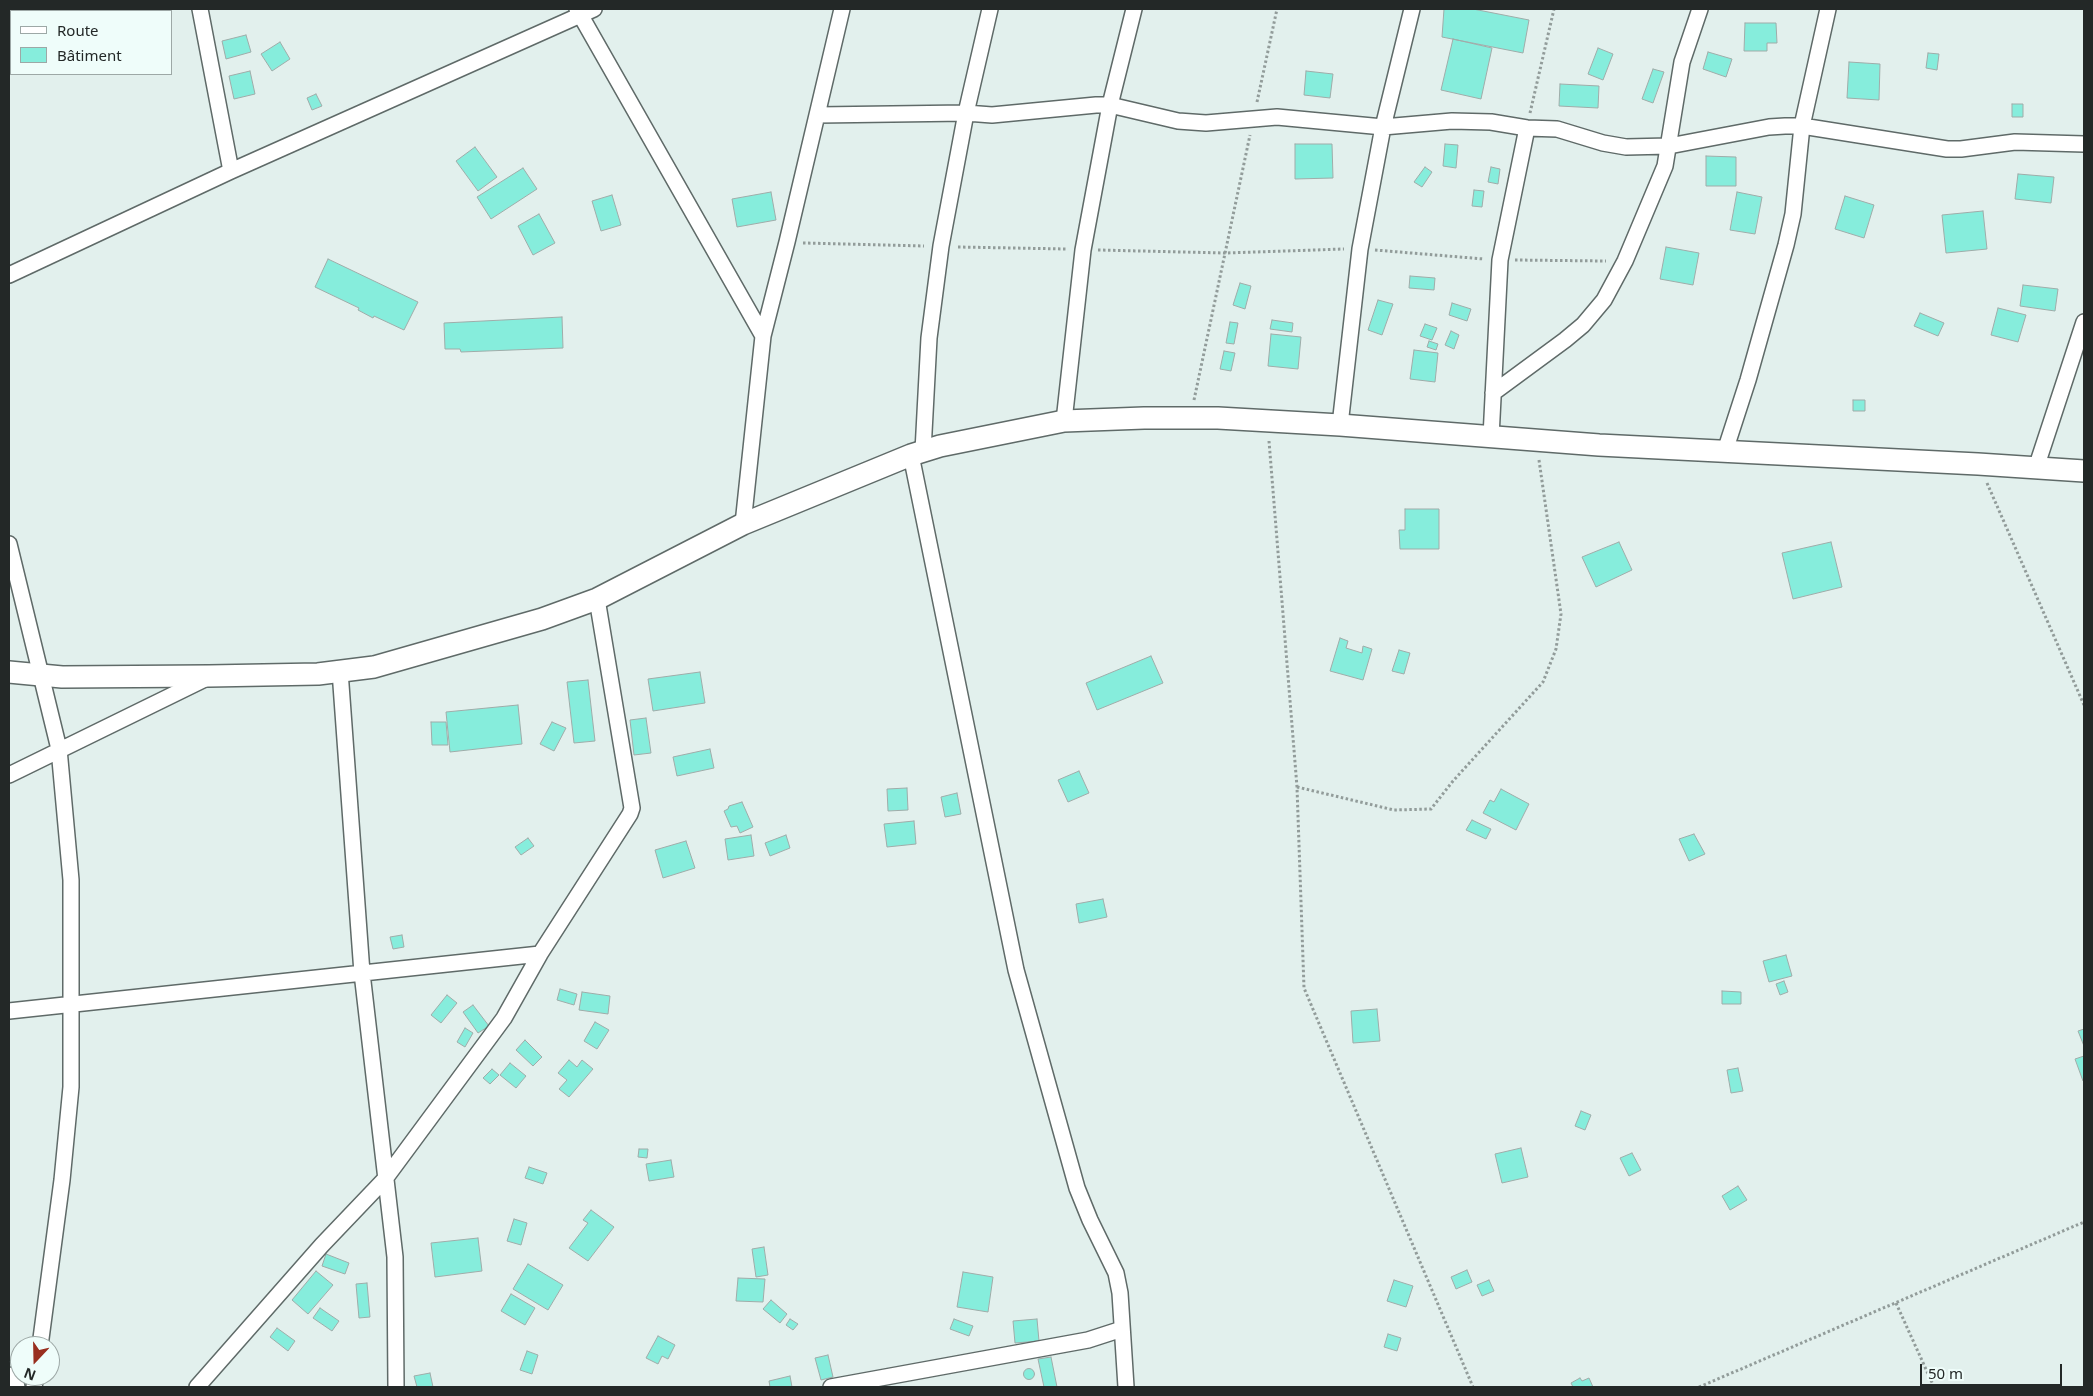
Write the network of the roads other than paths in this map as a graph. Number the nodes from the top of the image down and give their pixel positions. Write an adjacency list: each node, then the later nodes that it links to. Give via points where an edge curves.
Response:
1 (200, 9): 18 (street)
2 (594, 9): 9 (street)
3 (842, 9): 12 (street)
4 (990, 9): 11 (street)
5 (1134, 9): 10 (street)
6 (1412, 9): 14 (street)
7 (1700, 9): 17 (street, via 1682,62)
8 (1828, 9): 13 (street)
9 (579, 12): 18 (street); 21 (street)
10 (1110, 105): 11 (street, via 992,115); 14 (street, via 1178,122 1277,117); 23 (street, via 1083,250)
11 (966, 113): 12 (street); 27 (street, via 941,246)
12 (818, 115): 21 (street)
13 (1802, 126): 16 (street, via 1947,149 2015,142); 17 (street, via 1769,127); 26 (street, via 1793,214 1786,245)
14 (1383, 127): 15 (street, via 1475,121); 24 (street, via 1360,249)
15 (1527, 128): 17 (street, via 1557,130 1626,147); 22 (street, via 1500,260)
16 (2084, 144)
17 (1669, 146): 22 (street, via 1665,166 1604,300 1583,325)
18 (231, 171): 19 (street)
19 (9, 275)
20 (2084, 322): 28 (street)
21 (763, 336): 30 (street)
22 (1493, 393): 25 (street)
23 (1064, 421): 24 (street, via 1191,418); 27 (street)
24 (1340, 425): 25 (street)
25 (1491, 437): 26 (street)
26 (1725, 451): 28 (street)
27 (917, 453): 30 (street); 44 (street, via 1016,970 1076,1188 1116,1273)
28 (2036, 468): 29 (street)
29 (2084, 471)
30 (743, 524): 32 (street)
31 (9, 544): 35 (street)
32 (597, 599): 34 (street, via 542,619 374,667); 39 (street, via 632,808)
33 (9, 672): 35 (street)
34 (340, 672): 36 (street); 40 (street)
35 (41, 676): 36 (street); 37 (street)
36 (209, 676): 37 (street)
37 (59, 749): 38 (street); 41 (street, via 71,880)
38 (9, 776)
39 (540, 954): 40 (street); 43 (street, via 504,1018)
40 (362, 973): 41 (street); 43 (street)
41 (71, 1004): 42 (street); 45 (street, via 72,1063 63,1170)
42 (9, 1011)
43 (385, 1179): 48 (street); 49 (street, via 395,1257)
44 (1122, 1329): 50 (street, via 1088,1340); 51 (street)
45 (41, 1336)
46 (9, 1378): 47 (street)
47 (14, 1387)
48 (197, 1387)
49 (396, 1387)
50 (831, 1387)
51 (1126, 1387)

